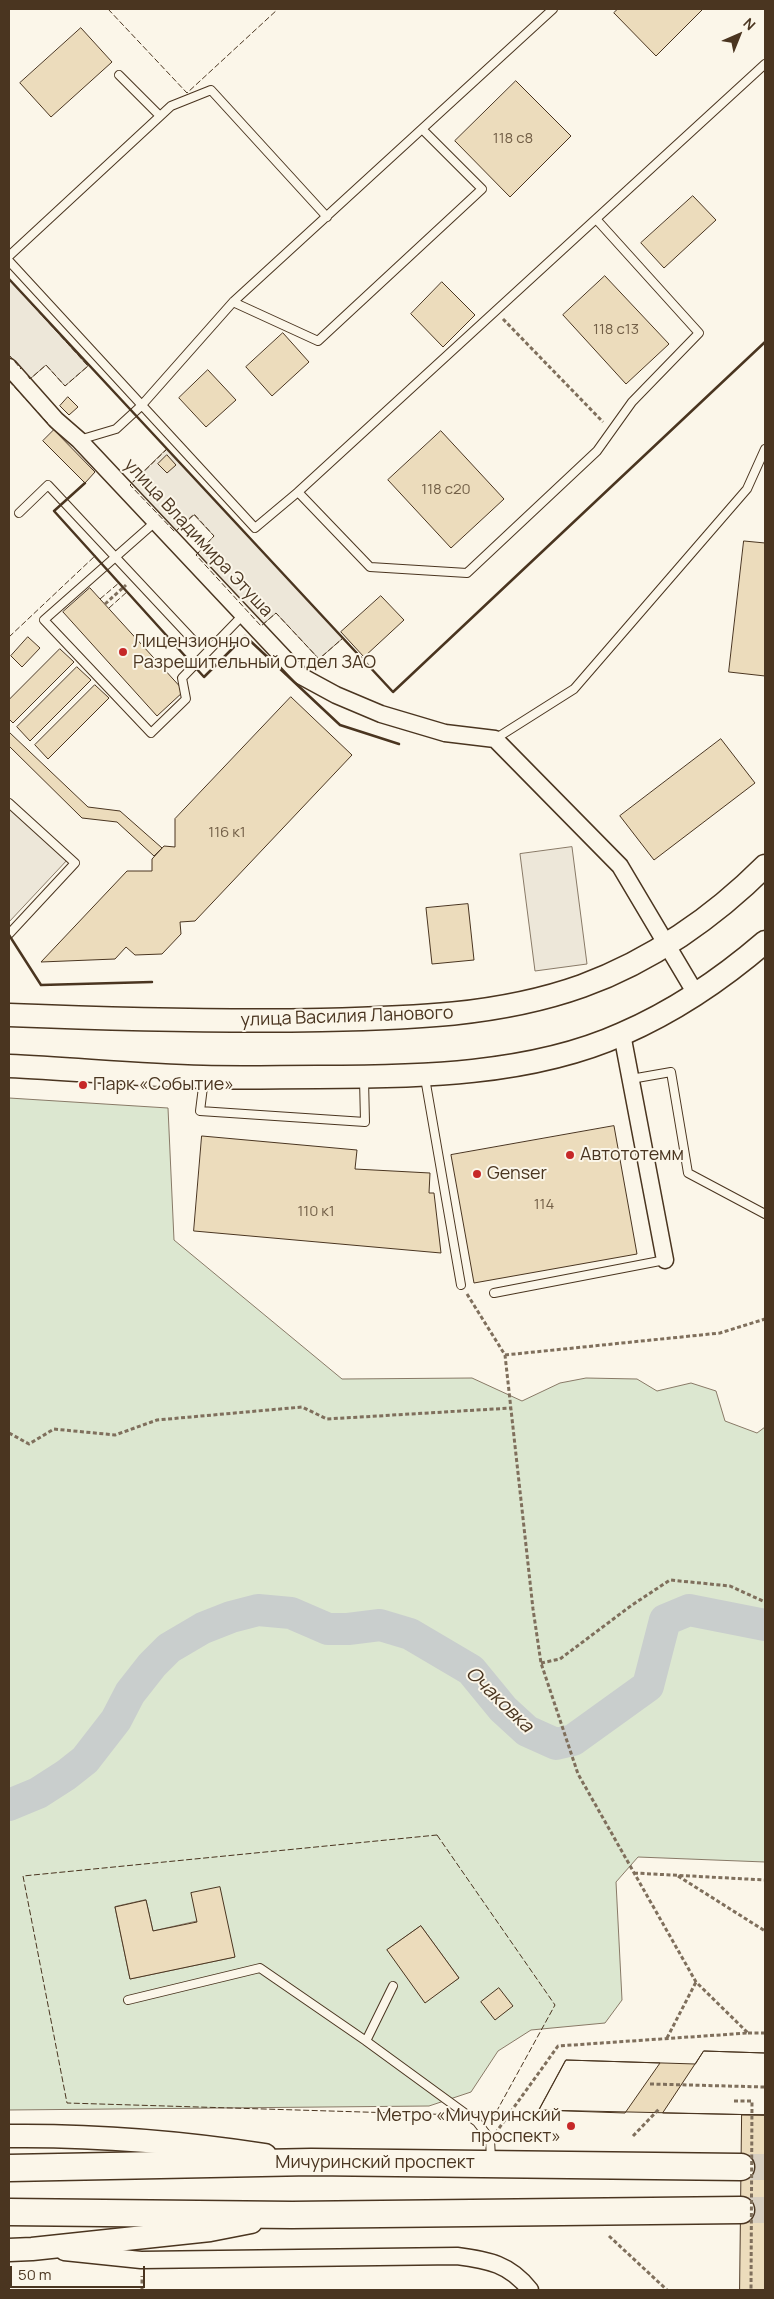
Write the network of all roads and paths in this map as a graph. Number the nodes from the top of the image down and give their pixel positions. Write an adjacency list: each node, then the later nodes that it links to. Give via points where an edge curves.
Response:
1 (553, 9): 5 (lane)
2 (765, 64): 7 (lane)
3 (119, 75): 4 (lane)
4 (160, 116): 6 (lane, via 171,106 211,90); 8 (lane)
5 (422, 130): 6 (lane); 10 (lane, via 482,189 333,328 318,341)
6 (327, 216): 10 (lane)
7 (596, 219): 11 (lane); 14 (lane, via 699,333 632,402)
8 (9, 256)
9 (9, 261): 13 (lane)
10 (233, 302): 13 (lane)
11 (495, 311): 14 (path); 17 (lane)
12 (9, 367): 15 (street, улица Владимира Этуша, via 56,420)
13 (141, 406): 15 (lane, via 116,429); 17 (lane, via 255,528)
14 (612, 430): 17 (lane, via 597,451 467,573 370,567)
15 (79, 440): 19 (street, улица Владимира Этуша)
16 (765, 449): 25 (lane, via 747,489 574,689)
17 (298, 492)
18 (19, 513): 20 (lane, via 48,485)
19 (154, 522): 20 (lane); 23 (street, улица Владимира Этуша)
20 (117, 556): 21 (lane); 23 (lane, via 44,620 151,733 186,699 182,678)
21 (136, 577): 22 (path); 24 (lane)
22 (105, 604)
23 (244, 615): 25 (street, улица Владимира Этуша, via 301,676 336,695 381,714 445,733)
24 (192, 639)
25 (495, 739): 30 (street, via 620,866)
26 (9, 803): 28 (lane, via 75,863)
27 (765, 866): 30 (street, улица Василия Ланового, via 703,920)
28 (9, 934)
29 (765, 942): 31 (street)
30 (666, 944): 31 (street); 32 (street, улица Василия Ланового, via 583,986 518,1005 477,1011 405,1018 266,1021)
31 (696, 994): 33 (street)
32 (9, 1015)
33 (622, 1034): 35 (street, via 530,1062); 38 (street)
34 (9, 1066): 36 (street)
35 (425, 1076): 37 (street); 41 (lane)
36 (204, 1077): 37 (street); 37 (lane, via 200,1111 365,1122)
37 (364, 1077)
38 (632, 1079): 39 (lane, via 671,1072 688,1173); 40 (street)
39 (765, 1214)
40 (665, 1260): 42 (lane)
41 (461, 1285): 44 (path)
42 (494, 1293)
43 (765, 1319): 44 (path, via 720,1333)
44 (506, 1355): 45 (path)
45 (511, 1408): 46 (path, via 327,1419 302,1407 157,1420 116,1435 54,1429 29,1444); 48 (path)
46 (9, 1433)
47 (765, 1602): 48 (path, via 730,1586 670,1580 560,1659)
48 (542, 1663): 49 (path, via 578,1774)
49 (634, 1873): 50 (path); 53 (path)
50 (678, 1876): 51 (path); 52 (path)
51 (765, 1880)
52 (765, 1931)
53 (696, 1982): 56 (path); 58 (path)
54 (393, 1986): 59 (lane)
55 (128, 2000): 59 (lane, via 260,1968)
56 (748, 2033): 57 (path); 58 (path)
57 (765, 2033)
58 (667, 2038): 66 (path, via 558,2046)
59 (366, 2040): 66 (lane, via 477,2122)
60 (650, 2084): 61 (path)
61 (765, 2087)
62 (734, 2101): 80 (path, bridge, via 752,2101)
63 (659, 2109): 65 (path)
64 (9, 2136): 67 (street, via 183,2143)
65 (634, 2136)
66 (491, 2152): 67 (main road, Мичуринский проспект); 68 (main road, Мичуринский проспект)
67 (311, 2162): 69 (main road, Мичуринский проспект)
68 (741, 2167)
69 (9, 2168)
70 (741, 2210): 72 (main road)
71 (9, 2212): 72 (main road)
72 (292, 2215): 74 (street, via 210,2230)
73 (609, 2236): 79 (path)
74 (32, 2249): 75 (street); 78 (street, via 141,2260 457,2256 484,2260 509,2269)
75 (9, 2250)
76 (142, 2272): 77 (path)
77 (142, 2290)
78 (530, 2290)
79 (667, 2290)
80 (751, 2290)

